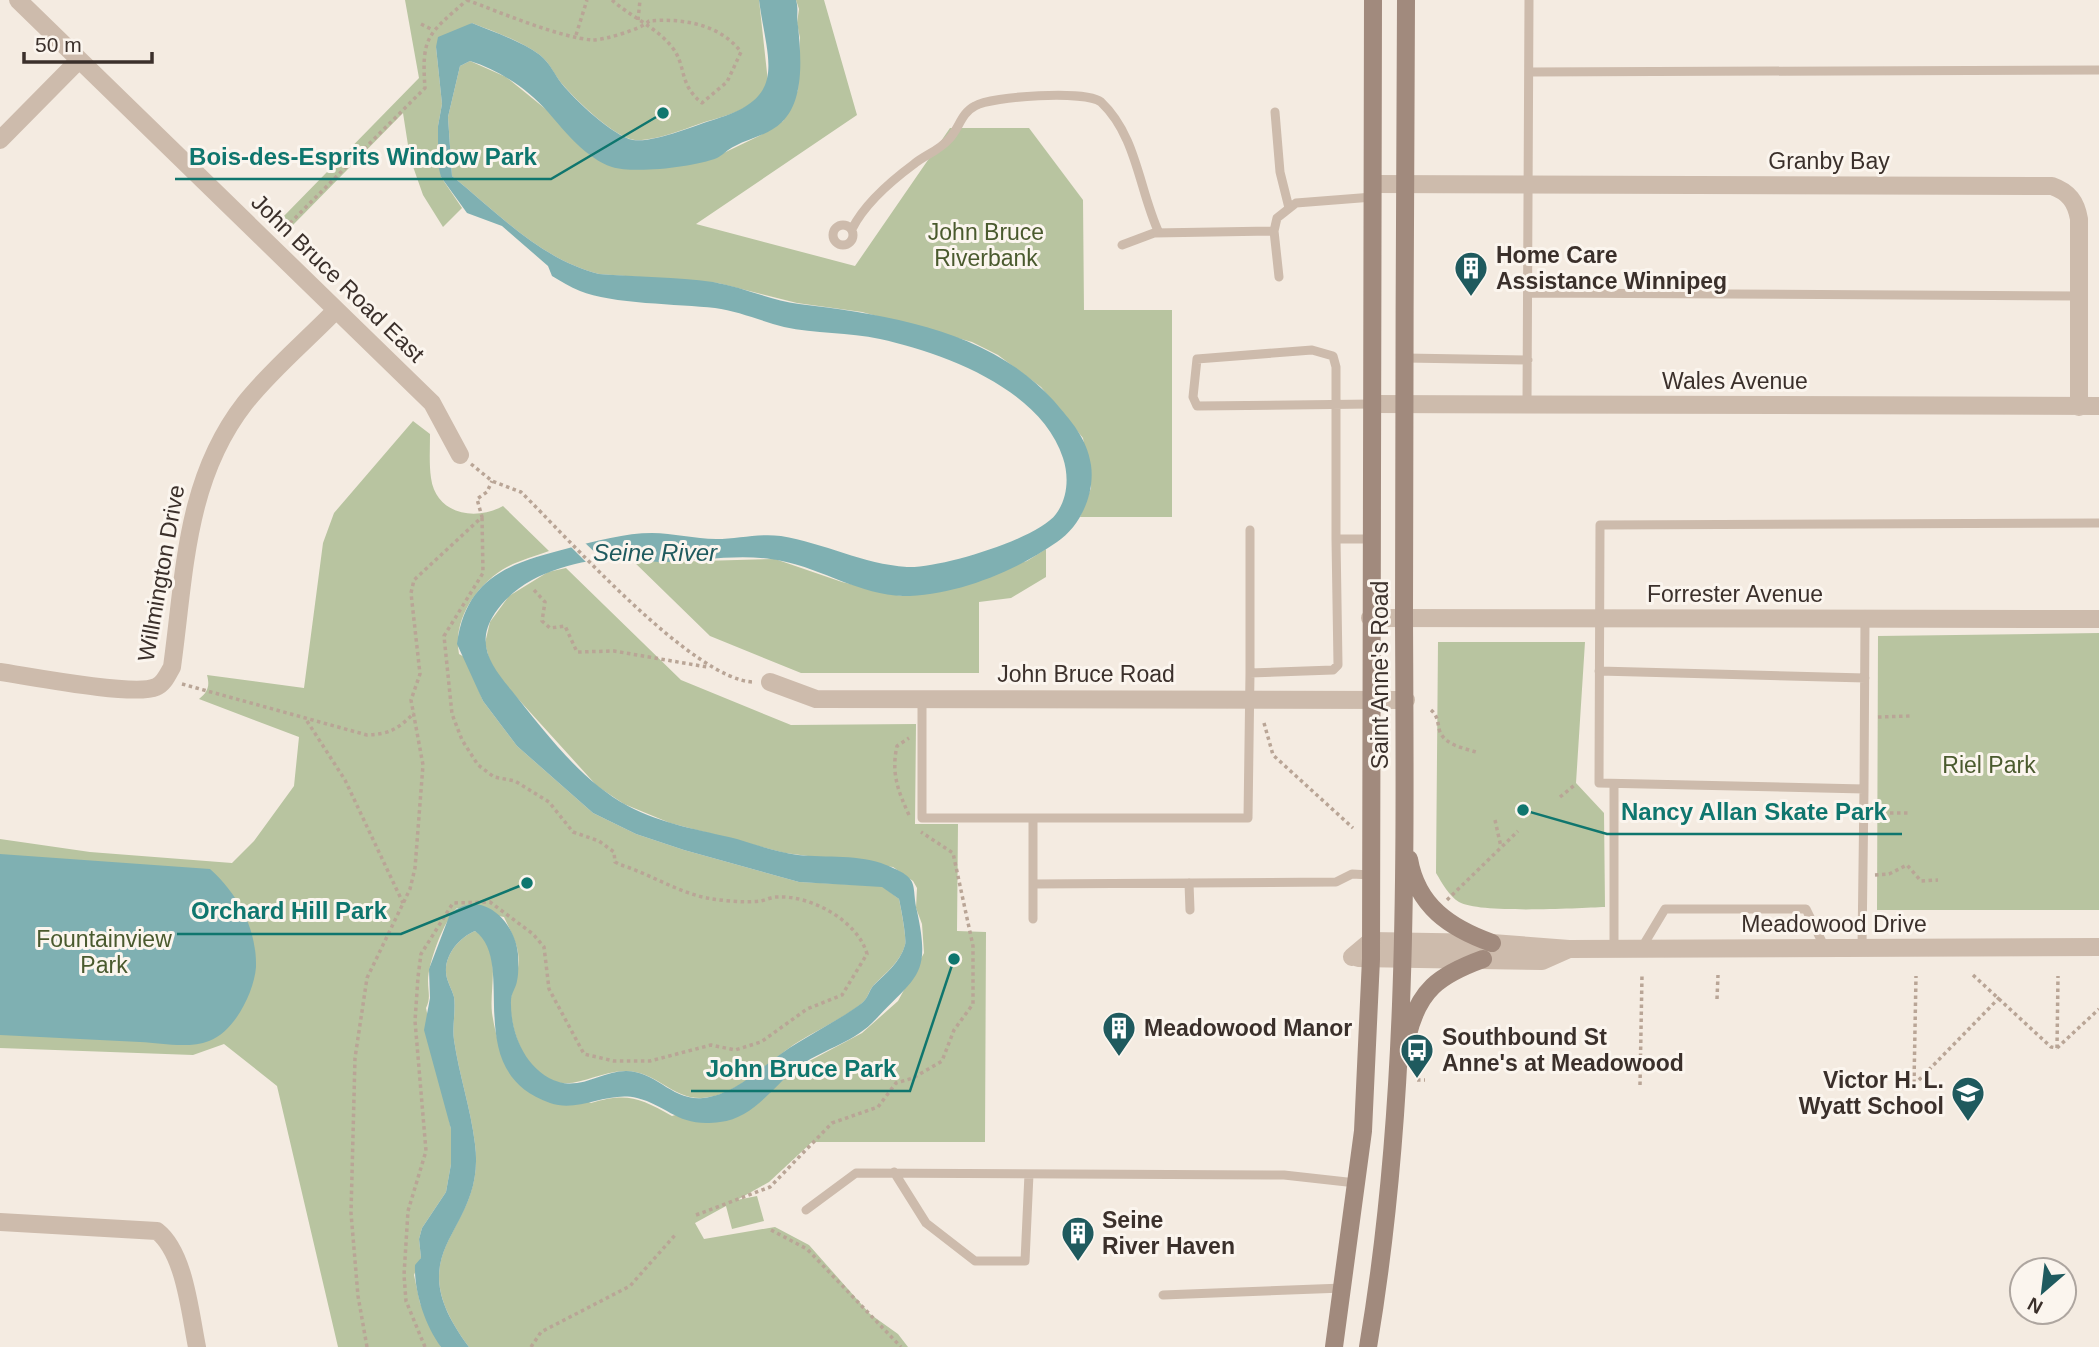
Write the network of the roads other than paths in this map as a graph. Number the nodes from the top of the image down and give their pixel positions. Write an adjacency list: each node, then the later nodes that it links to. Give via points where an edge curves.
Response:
1 (18, 0): 5 (street, John Bruce Road East)
2 (1373, 0): 11 (main road, Saint Anne's Road)
3 (1406, 0): 12 (main road, Saint Anne's Road)
4 (1529, 0): 7 (lane)
5 (79, 60): 9 (street); 21 (street, John Bruce Road East)
6 (2099, 69): 7 (lane)
7 (1530, 72): 10 (lane)
8 (1275, 112): 13 (lane, via 1280,173)
9 (0, 140)
10 (1530, 185): 12 (street, Granby Bay); 19 (lane); 20 (street, Granby Bay, via 2052,186 2069,194 2077,211)
11 (1373, 191): 12 (main road); 13 (lane, via 1296,203); 25 (main road, Saint Anne's Road)
12 (1406, 191): 22 (main road, Saint Anne's Road)
13 (1289, 208): 15 (lane, via 1277,218)
14 (852, 229): 16 (lane, via 873,201 951,138 971,108 991,101 1066,95 1096,99 1115,118)
15 (1274, 231): 16 (lane); 18 (lane)
16 (1159, 233): 17 (lane)
17 (1122, 244)
18 (1279, 277)
19 (1529, 293): 20 (lane); 23 (lane)
20 (2079, 296): 29 (street, Granby Bay)
21 (335, 311): 30 (street, John Bruce Road East, via 432,403); 41 (street, Willmington Drive, via 246,401 207,464 194,512 172,667 165,679 155,688 126,689)
22 (1405, 358): 23 (lane); 26 (main road, Saint Anne's Road)
23 (1528, 360): 27 (lane)
24 (1335, 404): 24 (lane, via 1197,406 1192,397 1197,359 1325,352 1333,356 1336,368); 25 (lane); 33 (lane)
25 (1371, 404): 26 (street, Wales Avenue); 34 (main road, Saint Anne's Road)
26 (1405, 404): 27 (street, Wales Avenue); 36 (main road, Saint Anne's Road)
27 (1527, 404): 29 (street, Wales Avenue)
28 (2099, 406): 29 (street, Wales Avenue)
29 (2080, 407)
30 (460, 455)
31 (2099, 523): 37 (lane, via 1600,525)
32 (1250, 530): 42 (lane)
33 (1336, 538): 34 (lane); 42 (lane, via 1338,665 1333,670)
34 (1371, 539): 35 (main road, Saint Anne's Road)
35 (1370, 618): 36 (street, Forrester Avenue); 47 (main road, Saint Anne's Road)
36 (1404, 619): 37 (street, Forrester Avenue); 48 (main road, Saint Anne's Road)
37 (1598, 619): 38 (street, Forrester Avenue); 40 (lane)
38 (1865, 619): 39 (street, Forrester Avenue); 43 (lane)
39 (2099, 619)
40 (1599, 671): 43 (lane); 49 (lane, via 1599,783)
41 (0, 672)
42 (1250, 673): 46 (lane)
43 (1864, 678): 50 (lane)
44 (770, 682): 45 (street, John Bruce Road, via 816,699)
45 (922, 699): 46 (street, John Bruce Road); 51 (lane, via 922,818)
46 (1253, 699): 47 (street, John Bruce Road); 51 (lane, via 1248,818)
47 (1371, 699): 48 (street, John Bruce Road); 53 (main road, Saint Anne's Road)
48 (1406, 700): 52 (main road, Saint Anne's Road)
49 (1614, 784): 50 (lane); 61 (lane)
50 (1864, 789): 58 (lane)
51 (1033, 818): 55 (lane)
52 (1405, 836): 64 (main road, Saint Anne's Road); 65 (main road, via 1422,896 1447,922)
53 (1371, 874): 54 (lane, via 1352,874 1336,881); 63 (main road, Saint Anne's Road)
54 (1189, 883): 55 (lane); 56 (lane)
55 (1033, 884): 57 (lane)
56 (1190, 910)
57 (1033, 919)
58 (1862, 947): 59 (street, Meadowood Drive); 60 (street, Meadowood Drive)
59 (2099, 947)
60 (1825, 948): 62 (street, Meadowood Drive); 62 (lane, via 1806,909 1665,909)
61 (1614, 949): 62 (street, Meadowood Drive); 65 (street, Meadowood Drive, via 1569,950 1542,961)
62 (1641, 949)
63 (1371, 950): 64 (street, Meadowood Drive); 69 (main road, Saint Anne's Road, via 1363,1131)
64 (1405, 951): 65 (street, Meadowood Drive); 66 (main road, Saint Anne's Road)
65 (1488, 951): 66 (main road, via 1429,988 1411,1021)
66 (1399, 1072): 76 (main road, Saint Anne's Road, via 1387,1212)
67 (894, 1172): 68 (lane); 68 (lane, via 926,1223 975,1261 1025,1261); 70 (lane, via 856,1174)
68 (1029, 1174): 69 (lane, via 1284,1175)
69 (1356, 1183): 72 (main road, Saint Anne's Road)
70 (806, 1210)
71 (0, 1222): 74 (street, via 157,1231 176,1253)
72 (1343, 1288): 73 (lane); 75 (main road, Saint Anne's Road)
73 (1163, 1295)
74 (197, 1347)
75 (1334, 1347)
76 (1368, 1347)

